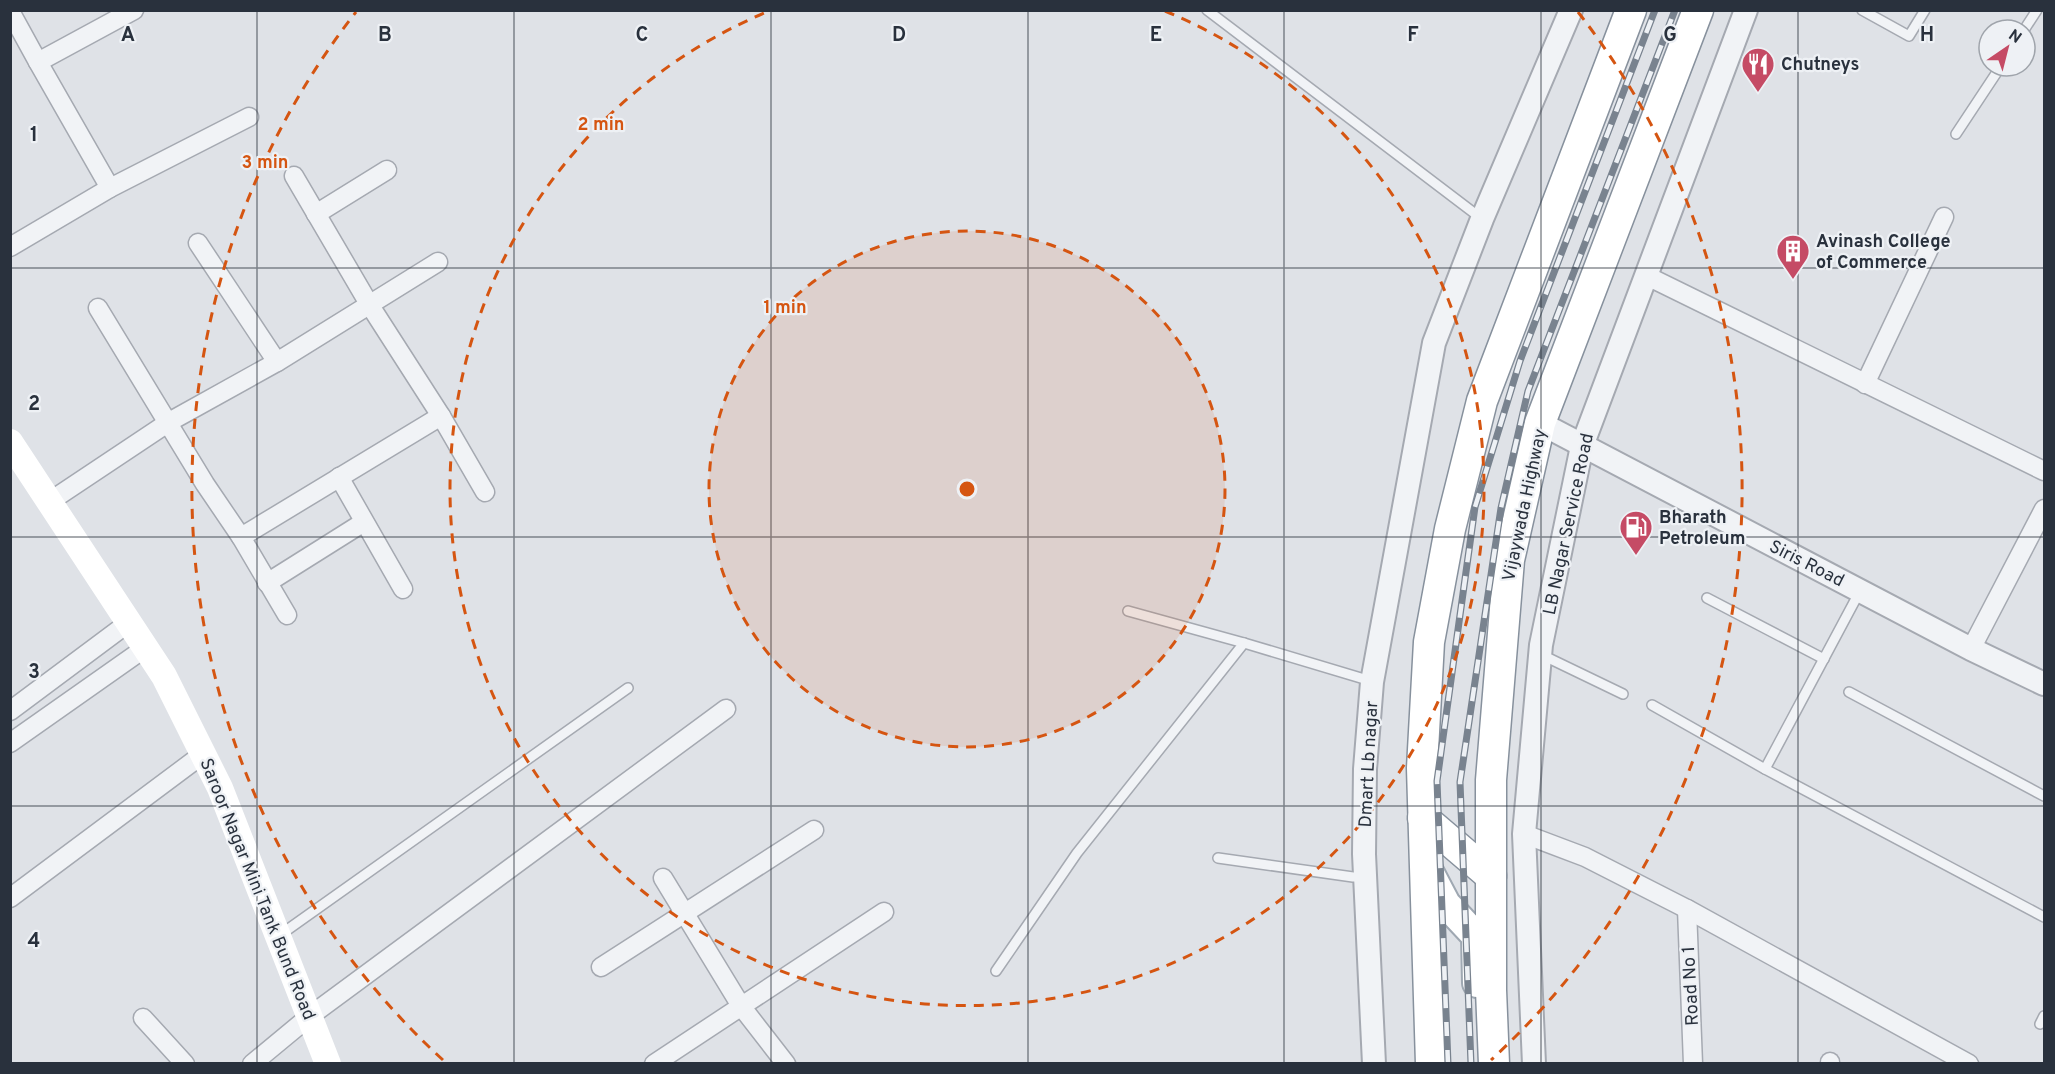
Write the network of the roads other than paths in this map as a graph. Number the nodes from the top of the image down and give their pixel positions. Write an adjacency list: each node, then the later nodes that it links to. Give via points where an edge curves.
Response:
1 (134, 10): 10 (street)
2 (1207, 10): 19 (lane)
3 (1571, 10): 19 (street)
4 (1631, 10): 64 (highway, via 1482,401 1450,529 1429,642 1422,768)
5 (1698, 10): 30 (highway, Vijaywada Highway)
6 (1746, 10): 23 (street, LB Nagar Service Road)
7 (1862, 10): 8 (lane, via 1910,36)
8 (1925, 10)
9 (10, 11): 10 (street)
10 (38, 62): 16 (street)
11 (1993, 78): 13 (lane)
12 (249, 117): 16 (street)
13 (1956, 134)
14 (387, 170): 17 (street)
15 (294, 176): 17 (street)
16 (110, 188): 21 (street)
17 (316, 214): 24 (street)
18 (1944, 217): 27 (street)
19 (1482, 219): 52 (street, via 1434,343)
20 (198, 243): 26 (street)
21 (10, 246)
22 (438, 262): 24 (street)
23 (1645, 274): 27 (street); 32 (street, LB Nagar Service Road)
24 (369, 304): 26 (street); 28 (street)
25 (98, 308): 29 (street)
26 (278, 362): 29 (street)
27 (1865, 384): 33 (street)
28 (441, 416): 34 (street); 35 (street)
29 (169, 422): 36 (street); 39 (street)
30 (1540, 423): 32 (street, Siris Road); 69 (highway, Vijaywada Highway, via 1509,560 1491,780)
31 (10, 442): 36 (main road, Saroor Nagar Mini Tank Bund Road)
32 (1582, 446): 42 (street, Siris Road); 50 (street, LB Nagar Service Road)
33 (2044, 471)
34 (339, 477): 38 (street); 39 (street)
35 (485, 492)
36 (49, 501): 46 (main road, Saroor Nagar Mini Tank Bund Road)
37 (2044, 509): 49 (street)
38 (364, 522): 40 (street); 41 (street)
39 (241, 537): 40 (street)
40 (267, 583): 45 (street)
41 (403, 588)
42 (1860, 591): 49 (street, Siris Road); 51 (lane)
43 (1707, 598): 51 (lane)
44 (1128, 611): 47 (lane, Dmart Lb nagar)
45 (287, 615)
46 (128, 623): 48 (main road, Saroor Nagar Mini Tank Bund Road); 59 (street)
47 (1244, 643): 52 (lane, Dmart Lb nagar); 79 (lane, via 1077,853)
48 (145, 648): 60 (street); 61 (main road, Saroor Nagar Mini Tank Bund Road, via 164,676)
49 (1971, 649): 53 (street, Siris Road)
50 (1540, 654): 56 (lane); 66 (street, LB Nagar Service Road)
51 (1824, 659): 62 (lane)
52 (1372, 682): 70 (street, Dmart Lb nagar, via 1365,769)
53 (2044, 684)
54 (628, 688): 77 (lane)
55 (1849, 692): 63 (lane)
56 (1623, 694)
57 (1652, 705): 62 (lane)
58 (726, 710): 81 (street)
59 (10, 711)
60 (10, 743)
61 (203, 754): 72 (street); 77 (main road, Saroor Nagar Mini Tank Bund Road)
62 (1765, 769): 76 (lane)
63 (2044, 796)
64 (1424, 818): 68 (highway); 69 (highway)
65 (814, 830): 74 (street)
66 (1524, 834): 73 (street, via 1585,857); 92 (street, LB Nagar Service Road)
67 (1218, 858): 70 (lane)
68 (1425, 864): 89 (highway); 90 (main road, via 1446,903 1476,936)
69 (1491, 876): 91 (highway, Vijaywada Highway)
70 (1365, 877): 88 (street, Dmart Lb nagar)
71 (663, 878): 74 (street)
72 (10, 898)
73 (1687, 909): 93 (street, Road No 1); 94 (street)
74 (685, 912): 78 (street); 80 (street)
75 (884, 912): 80 (street)
76 (2044, 917)
77 (278, 936): 81 (main road, Saroor Nagar Mini Tank Bund Road)
78 (601, 967)
79 (996, 970)
80 (741, 1006): 86 (street); 87 (street)
81 (310, 1016): 84 (street); 85 (main road, Saroor Nagar Mini Tank Bund Road)
82 (143, 1018): 83 (street)
83 (185, 1064)
84 (252, 1064)
85 (328, 1064)
86 (654, 1064)
87 (786, 1064)
88 (1374, 1064)
89 (1431, 1064)
90 (1481, 1064)
91 (1494, 1064)
92 (1533, 1064)
93 (1694, 1064)
94 (1970, 1064)

